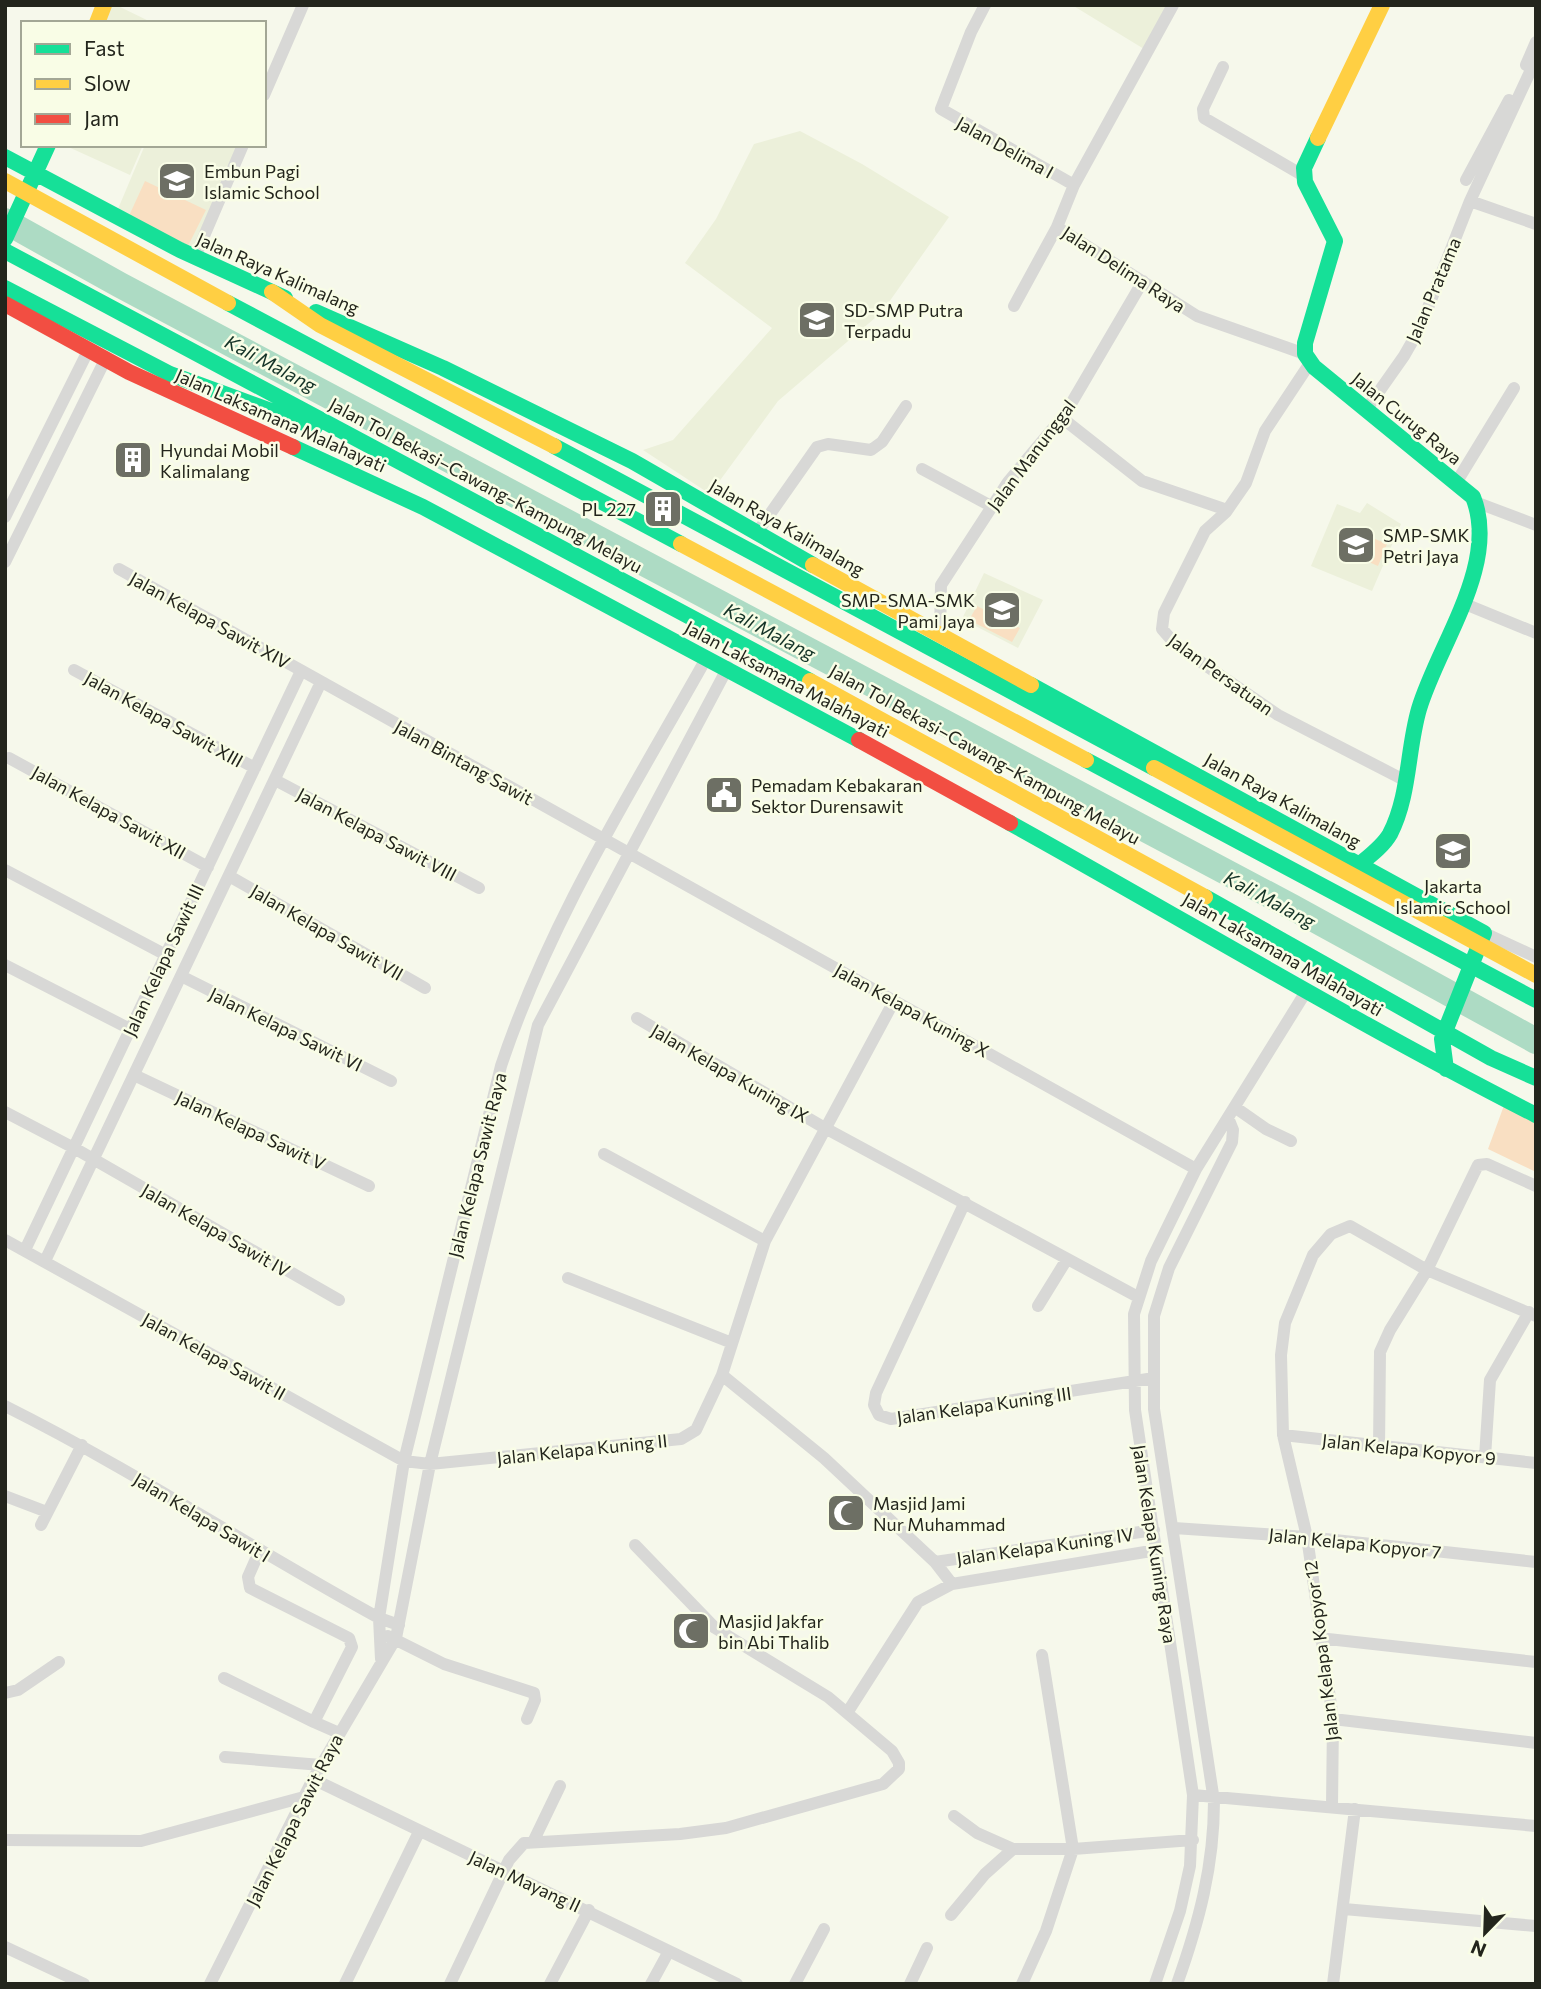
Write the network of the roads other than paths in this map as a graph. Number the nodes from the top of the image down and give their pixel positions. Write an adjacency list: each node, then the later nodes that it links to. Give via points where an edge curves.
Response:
1 (985, 5): 16 (street, Jalan Delima I, via 941,106 944,113)
2 (1173, 5): 16 (street, Jalan Delima Raya)
3 (1381, 5): 13 (main road)
4 (301, 8): 8 (street)
5 (1536, 42): 14 (street)
6 (1536, 59): 17 (street, Jalan Pratama)
7 (1223, 67): 13 (street, via 1203,110 1204,118)
8 (266, 90)
9 (47, 147): 12 (main road)
10 (242, 147): 22 (street)
11 (5, 157): 12 (main road, Jalan Raya Kalimalang)
12 (35, 174): 20 (main road); 22 (main road, Jalan Raya Kalimalang)
13 (1304, 176): 29 (main road, via 1335,241 1305,343)
14 (1466, 180)
15 (5, 181): 78 (main road)
16 (1073, 185): 19 (street, Jalan Delima Raya)
17 (1470, 201): 18 (street); 33 (street, Jalan Pratama, via 1420,328)
18 (1536, 224)
19 (1057, 227): 23 (street, Jalan Delima Raya); 27 (street)
20 (5, 239)
21 (5, 251): 35 (main road, Jalan Tol Bekasi–Cawang–Kampung Melayu)
22 (195, 257): 25 (main road, Jalan Raya Kalimalang)
23 (1143, 281): 29 (street, Jalan Delima Raya, via 1218,326); 34 (street, Jalan Manunggal)
24 (5, 288): 35 (main road, via 170,374)
25 (272, 292): 45 (main road, Jalan Raya Kalimalang, via 632,461); 73 (main road, via 320,325 704,524)
26 (5, 304): 28 (main road, Jalan Laksamana Malahayati)
27 (1014, 306)
28 (88, 351): 30 (main road, Jalan Laksamana Malahayati); 36 (street)
29 (1308, 358): 33 (main road, Jalan Curug Raya); 42 (street, Jalan Persatuan, via 1265,431 1246,483)
30 (105, 360): 37 (street); 51 (main road, Jalan Laksamana Malahayati, via 404,497)
31 (1514, 388): 39 (street)
32 (906, 406): 45 (street, via 882,442 871,450 828,444 817,447)
33 (1366, 410): 39 (main road, Jalan Curug Raya)
34 (1062, 418): 41 (street, Jalan Manunggal); 42 (street, via 1142,481)
35 (371, 446): 85 (main road, Jalan Tol Bekasi–Cawang–Kampung Melayu, via 1233,911 1491,1058)
36 (37, 454): 37 (street); 43 (street)
37 (54, 464): 46 (street)
38 (922, 469): 41 (street)
39 (1455, 483): 40 (main road, Jalan Curug Raya)
40 (1478, 503): 44 (street); 48 (main road, via 1482,527)
41 (991, 506): 50 (street, Jalan Manunggal, via 941,585)
42 (1227, 510): 61 (street, Jalan Persatuan, via 1205,531 1164,613 1166,637 1278,715)
43 (5, 517)
44 (1536, 525)
45 (756, 534): 50 (main road, Jalan Raya Kalimalang)
46 (5, 562)
47 (119, 569): 54 (street, Jalan Kelapa Sawit XIV)
48 (1465, 604): 49 (street); 61 (main road, via 1419,708)
49 (1536, 633)
50 (940, 634): 64 (main road, Jalan Raya Kalimalang)
51 (707, 657): 52 (main road, Jalan Laksamana Malahayati); 56 (street, Jalan Kelapa Sawit Raya)
52 (728, 667): 57 (street, Jalan Kelapa Sawit Raya); 76 (main road, Jalan Laksamana Malahayati)
53 (74, 670): 59 (street, Jalan Kelapa Sawit XIII)
54 (301, 671): 55 (street, Jalan Bintang Sawit); 59 (street, Jalan Kelapa Sawit III)
55 (321, 682): 60 (street, Jalan Kelapa Sawit III); 62 (street, Jalan Bintang Sawit)
56 (679, 706): 57 (street); 62 (street, Jalan Kelapa Sawit Raya)
57 (700, 717): 63 (street, Jalan Kelapa Sawit Raya)
58 (9, 758): 65 (street, Jalan Kelapa Sawit XII)
59 (255, 768): 65 (street, Jalan Kelapa Sawit III)
60 (275, 780): 67 (street, Jalan Kelapa Sawit III); 68 (street, Jalan Kelapa Sawit VIII)
61 (1406, 781): 64 (main road, via 1388,836)
62 (601, 838): 63 (street, Jalan Bintang Sawit); 120 (street, Jalan Kelapa Sawit Raya, via 552,935 501,1066)
63 (627, 852): 77 (street, Jalan Kelapa Kuning X); 122 (street, Jalan Kelapa Sawit Raya, via 538,1025)
64 (1360, 864): 69 (main road, Jalan Raya Kalimalang)
65 (208, 867): 70 (street, Jalan Kelapa Sawit III)
66 (5, 870): 70 (street)
67 (229, 876): 74 (street, Jalan Kelapa Sawit III); 75 (street, Jalan Kelapa Sawit VII)
68 (479, 888)
69 (1484, 933): 71 (street, Jalan Raya Kalimalang); 81 (main road)
70 (166, 954): 80 (street, Jalan Kelapa Sawit III)
71 (1536, 957)
72 (5, 965): 80 (street)
73 (1536, 975)
74 (181, 976): 84 (street, Jalan Kelapa Sawit III); 86 (street, Jalan Kelapa Sawit VI)
75 (425, 988)
76 (1307, 990): 82 (main road, Jalan Laksamana Malahayati); 87 (street, Jalan Kelapa Kuning Raya)
77 (894, 1000): 91 (street, Jalan Kelapa Kuning II); 96 (street, Jalan Kelapa Kuning X)
78 (1536, 1000)
79 (637, 1018): 91 (street, Jalan Kelapa Kuning IX)
80 (130, 1029): 93 (street, Jalan Kelapa Sawit III)
81 (1443, 1037): 82 (main road); 83 (main road)
82 (1418, 1055): 83 (main road, Jalan Laksamana Malahayati)
83 (1446, 1069): 89 (main road, Jalan Laksamana Malahayati)
84 (134, 1075): 95 (street, Jalan Kelapa Sawit III); 97 (street, Jalan Kelapa Sawit V)
85 (1536, 1078)
86 (391, 1081)
87 (1236, 1108): 90 (street, Jalan Kelapa Kuning Raya); 92 (street)
88 (5, 1112): 93 (street, Jalan Kelapa Sawit IV)
89 (1536, 1115)
90 (1229, 1120): 96 (street, Jalan Kelapa Kuning Raya); 113 (street, Jalan Kelapa Kuning Raya, via 1232,1142 1169,1268 1154,1316)
91 (823, 1127): 99 (street, Jalan Kelapa Kuning IX); 101 (street, Jalan Kelapa Kuning II)
92 (1291, 1141)
93 (74, 1147): 95 (street, Jalan Kelapa Sawit IV); 102 (street, Jalan Kelapa Sawit III)
94 (604, 1154): 101 (street)
95 (94, 1159): 104 (street, Jalan Kelapa Sawit III); 108 (street, Jalan Kelapa Sawit IV)
96 (1196, 1168): 107 (street, Jalan Kelapa Kuning Raya)
97 (369, 1186)
98 (1536, 1186): 105 (street, via 1487,1164 1478,1165)
99 (965, 1202): 103 (street); 114 (street, Jalan Kelapa Kuning III, via 876,1394 874,1405 879,1415 891,1419)
100 (5, 1240): 102 (street, Jalan Kelapa Sawit II)
101 (765, 1241): 111 (street, Jalan Kelapa Kuning II)
102 (25, 1250): 104 (street, Jalan Kelapa Sawit II)
103 (1066, 1259): 107 (street); 109 (street)
104 (45, 1261): 120 (street, Jalan Kelapa Sawit II)
105 (1427, 1270): 110 (street); 116 (street, Jalan Kelapa Kopyor 12, via 1350,1226 1331,1234 1313,1255 1285,1324); 118 (street, via 1380,1352)
106 (568, 1278): 111 (street)
107 (1138, 1297): 114 (street, Jalan Kelapa Kuning Raya)
108 (339, 1300)
109 (1038, 1306)
110 (1533, 1314): 119 (street, via 1490,1380)
111 (732, 1343): 112 (street, Jalan Kelapa Kuning II)
112 (722, 1375): 122 (street, Jalan Kelapa Kuning II, via 696,1430 681,1439); 132 (street, via 824,1458)
113 (1154, 1378): 114 (street, Jalan Kelapa Kuning III); 126 (street, Jalan Kelapa Kuning Raya, via 1154,1409)
114 (1135, 1382): 127 (street, Jalan Kelapa Kuning Raya, via 1135,1410)
115 (5, 1406): 117 (street, Jalan Kelapa Sawit I)
116 (1283, 1435): 118 (street, Jalan Kelapa Kopyor 9); 128 (street, Jalan Kelapa Kopyor 12)
117 (82, 1444): 124 (street); 131 (street, Jalan Kelapa Sawit I)
118 (1379, 1448): 119 (street, Jalan Kelapa Kopyor 9)
119 (1485, 1457): 121 (street, Jalan Kelapa Kopyor 9)
120 (404, 1461): 122 (street, Jalan Kelapa Kuning II); 135 (street, Jalan Kelapa Sawit Raya)
121 (1536, 1463)
122 (430, 1464): 136 (street, Jalan Kelapa Sawit Raya)
123 (5, 1496): 124 (street)
124 (47, 1512): 125 (street)
125 (41, 1525)
126 (1174, 1528): 128 (street, Jalan Kelapa Kopyor 7); 156 (street, Jalan Kelapa Kuning Raya)
127 (1154, 1530): 130 (street, Jalan Kelapa Kuning Raya); 132 (street, Jalan Kelapa Kuning IV)
128 (1307, 1537): 133 (street, Jalan Kelapa Kopyor 7); 138 (street, Jalan Kelapa Kopyor 12)
129 (635, 1545): 145 (street, via 715,1628 815,1688)
130 (1157, 1550): 134 (street, Jalan Kelapa Kuning IV); 155 (street, Jalan Kelapa Kuning Raya)
131 (259, 1552): 135 (street, Jalan Kelapa Sawit I); 148 (street, via 248,1577 250,1588 352,1641)
132 (936, 1562): 134 (street)
133 (1536, 1562)
134 (952, 1584): 145 (street, Jalan Kelapa Kuning IV, via 918,1602)
135 (379, 1618): 136 (street, Jalan Kelapa Sawit I); 137 (street, Jalan Kelapa Sawit Raya)
136 (398, 1632): 137 (street); 140 (street, Jalan Kelapa Sawit Raya); 146 (street, via 444,1664 534,1693)
137 (382, 1634): 140 (street, Jalan Kelapa Sawit Raya)
138 (1319, 1638): 142 (street); 147 (street, Jalan Kelapa Kopyor 12)
139 (1042, 1656): 167 (street)
140 (381, 1659): 149 (street, Jalan Kelapa Sawit Raya)
141 (59, 1662): 144 (street, via 18,1690)
142 (1536, 1662)
143 (223, 1678): 148 (street)
144 (5, 1693)
145 (847, 1713): 164 (street, via 897,1757 899,1769 890,1780 726,1828)
146 (527, 1719)
147 (1333, 1719): 150 (street); 158 (street, Jalan Kelapa Kopyor 12)
148 (314, 1722): 149 (street)
149 (339, 1734): 152 (street, Jalan Kelapa Sawit Raya)
150 (1536, 1743)
151 (225, 1757): 152 (street)
152 (321, 1765): 153 (street, Jalan Kelapa Sawit Raya)
153 (313, 1779): 157 (street, Jalan Kelapa Sawit Raya); 162 (street, Jalan Mayang II)
154 (559, 1786): 164 (street)
155 (1193, 1796): 156 (street); 165 (street, Jalan Kelapa Kuning Raya)
156 (1213, 1796): 158 (street); 188 (street, Jalan Kelapa Kuning Raya, via 1211,1867)
157 (304, 1797): 163 (street, via 141,1841); 178 (street, Jalan Kelapa Sawit Raya)
158 (1332, 1806): 159 (street)
159 (1358, 1809): 161 (street); 169 (street)
160 (954, 1816): 166 (street, via 977,1833)
161 (1536, 1826)
162 (419, 1832): 168 (street, Jalan Mayang II); 179 (street)
163 (5, 1840)
164 (534, 1840): 168 (street, via 522,1844)
165 (1193, 1840): 167 (street); 187 (street, Jalan Kelapa Kuning Raya, via 1180,1911)
166 (1013, 1849): 167 (street); 171 (street)
167 (1073, 1849): 186 (street, via 1046,1931)
168 (504, 1871): 170 (street, Jalan Mayang II); 180 (street)
169 (1344, 1909): 172 (street); 189 (street)
170 (589, 1910): 176 (street, Jalan Mayang II); 181 (street)
171 (951, 1914)
172 (1536, 1926)
173 (824, 1929): 184 (street)
174 (5, 1947): 177 (street)
175 (927, 1948): 185 (street)
176 (669, 1951): 182 (street); 183 (street, Jalan Mayang II)
177 (84, 1984)
178 (210, 1984)
179 (345, 1984)
180 (450, 1984)
181 (550, 1984)
182 (651, 1984)
183 (737, 1984)
184 (795, 1984)
185 (910, 1984)
186 (1022, 1984)
187 (1155, 1984)
188 (1177, 1984)
189 (1333, 1984)

